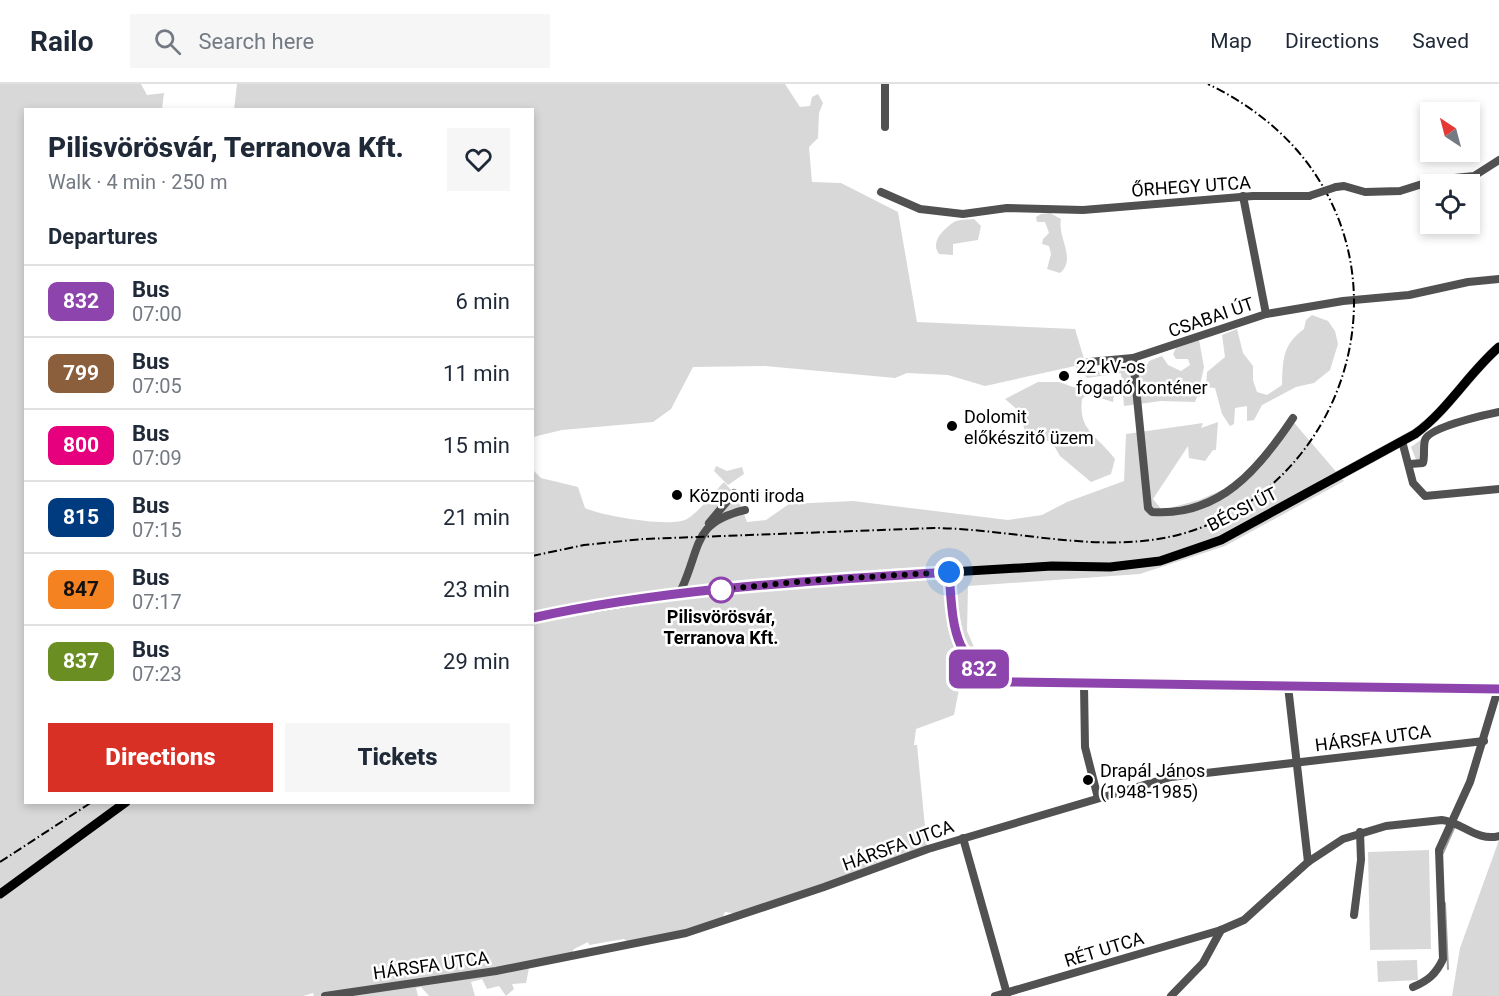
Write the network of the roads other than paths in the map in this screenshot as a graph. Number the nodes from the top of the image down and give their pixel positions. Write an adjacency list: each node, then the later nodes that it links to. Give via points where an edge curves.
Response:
1 (885, 84): 2 (street)
2 (885, 127)
3 (1499, 160): 5 (street, ŐRHEGY UTCA, bridge, via 1474,176 1435,180 1400,191 1365,192 1344,186 1309,196)
4 (881, 192): 5 (street, ŐRHEGY UTCA, via 920,209 963,214 1007,208 1083,210)
5 (1243, 196): 7 (street)
6 (1499, 279): 7 (street, CSABAI ÚT)
7 (1266, 314): 9 (street, CSABAI ÚT)
8 (1499, 347): 13 (main road, BÉCSI ÚT, via 1440,413)
9 (1133, 358): 10 (street, CSABAI ÚT); 12 (street, via 1148,508 1152,513 1191,507 1236,488)
10 (1089, 362)
11 (1499, 412): 14 (street, via 1428,435 1423,464)
12 (1293, 418)
13 (1402, 441): 14 (street); 19 (main road, BÉCSI ÚT, via 1228,537 1179,556 1110,567)
14 (1410, 464): 15 (street, via 1415,487 1430,498)
15 (1499, 489)
16 (734, 493): 18 (street)
17 (745, 510): 18 (street, via 725,515)
18 (707, 526): 20 (street)
19 (949, 572): 21 (main road, BÉCSI ÚT); 24 (main road, via 954,624 972,663 983,672 1010,682)
20 (687, 577): 21 (street, via 688,585); 22 (street)
21 (696, 592): 22 (main road, BÉCSI ÚT)
22 (676, 595): 23 (main road, BÉCSI ÚT)
23 (534, 618)
24 (1084, 685): 25 (main road); 29 (street, via 1085,747)
25 (1288, 686): 26 (main road); 28 (street)
26 (1499, 688): 27 (street)
27 (1484, 741): 28 (street, HÁRSFA UTCA); 31 (street)
28 (1296, 762): 29 (street, HÁRSFA UTCA, via 1171,777); 35 (street)
29 (1098, 798): 34 (street, HÁRSFA UTCA)
30 (123, 804): 36 (main road)
31 (1451, 821): 32 (street, RÉT UTCA); 33 (street, via 1469,833); 39 (street, via 1438,858 1443,959 1427,982)
32 (1360, 832): 35 (street, RÉT UTCA); 37 (street, via 1362,851)
33 (1499, 836)
34 (963, 838): 40 (street); 41 (street, HÁRSFA UTCA, via 717,924 655,941 496,971)
35 (1308, 862): 38 (street, RÉT UTCA, via 1245,920)
36 (0, 894)
37 (1354, 915)
38 (1221, 930): 40 (street, RÉT UTCA); 43 (street, via 1212,950)
39 (1413, 987)
40 (1007, 994): 42 (street, RÉT UTCA)
41 (325, 996)
42 (995, 996)
43 (1171, 996)

